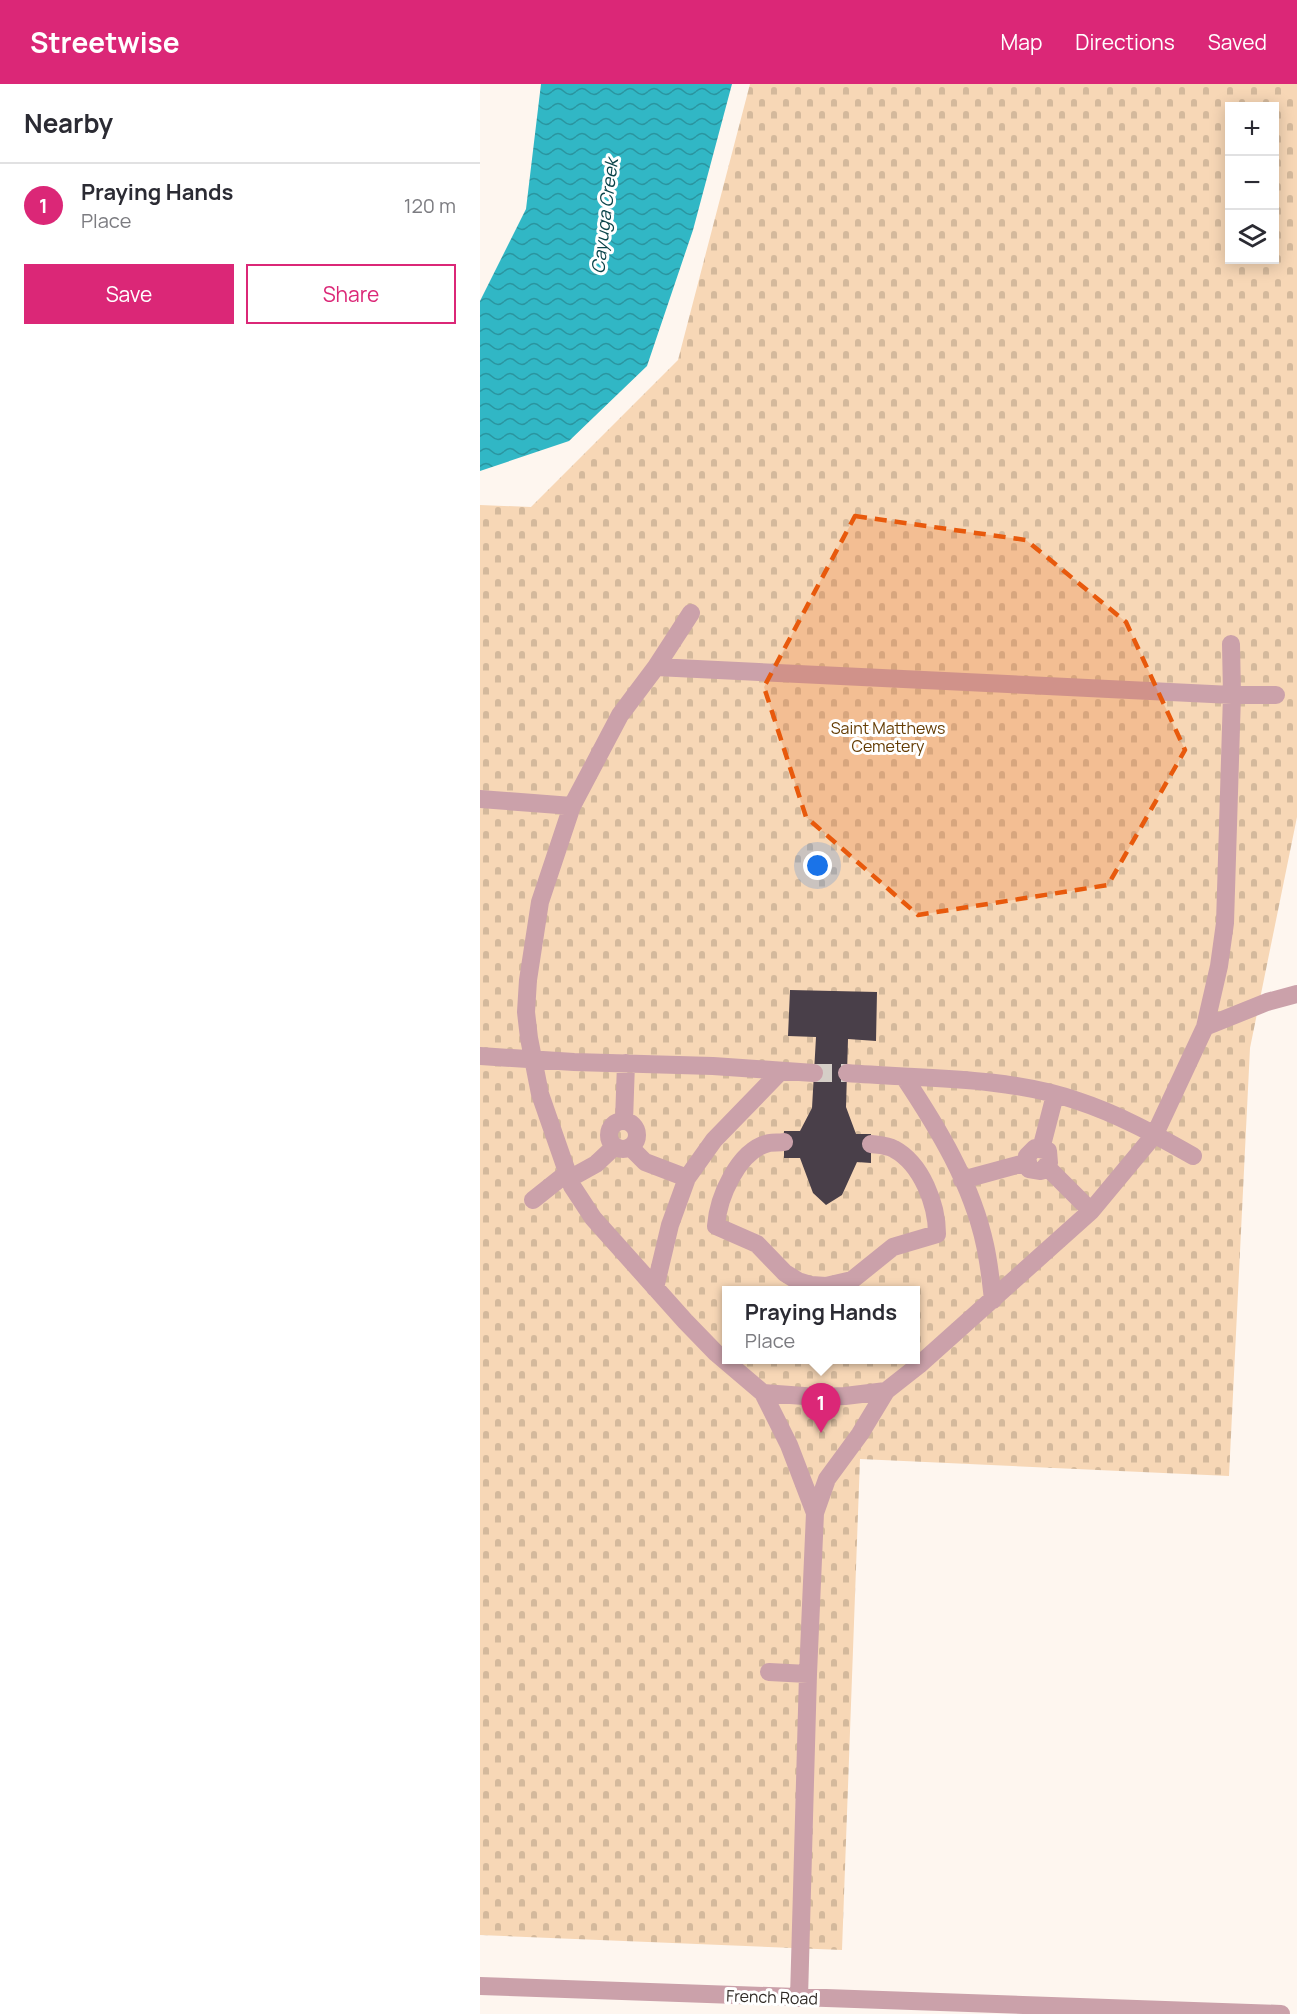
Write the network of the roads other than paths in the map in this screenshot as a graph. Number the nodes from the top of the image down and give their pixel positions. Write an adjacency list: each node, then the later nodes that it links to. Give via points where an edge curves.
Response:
1 (691, 613): 3 (street)
2 (1231, 644): 4 (street)
3 (656, 667): 4 (street); 7 (street, via 620,715)
4 (1232, 695): 5 (street); 9 (street, via 1225,923)
5 (1276, 695)
6 (480, 799): 7 (street)
7 (572, 806): 11 (street, via 540,902 534,940 526,1012)
8 (1297, 994): 9 (street)
9 (1205, 1027): 18 (street)
10 (480, 1056): 11 (street)
11 (533, 1058): 12 (street); 24 (street, via 540,1094)
12 (626, 1064): 13 (street); 21 (street, via 624,1121 616,1123 609,1136)
13 (780, 1072): 14 (street); 25 (street, via 714,1140)
14 (814, 1073)
15 (847, 1073): 16 (street)
16 (904, 1077): 17 (street, via 974,1080); 26 (street, via 931,1118)
17 (1055, 1095): 18 (street, via 1077,1100); 23 (street)
18 (1155, 1134): 22 (street); 28 (street)
19 (784, 1142): 20 (street, via 768,1143 751,1152 725,1188 716,1226 757,1244 798,1281 826,1286 852,1280 893,1247 937,1234 933,1206 914,1167 894,1149)
20 (872, 1144)
21 (623, 1147): 24 (street); 25 (street, via 645,1162)
22 (1193, 1156)
23 (1038, 1159): 26 (street); 28 (street)
24 (568, 1176): 27 (street); 29 (street, via 593,1218)
25 (687, 1178): 29 (street, via 670,1225)
26 (962, 1180): 30 (street, via 984,1243)
27 (533, 1200)
28 (1091, 1211): 30 (street)
29 (655, 1288): 31 (street)
30 (993, 1300): 33 (street)
31 (722, 1358)
32 (729, 1364): 34 (street)
33 (886, 1391): 34 (street, via 827,1397); 35 (street, via 827,1479)
34 (763, 1393): 35 (street, via 789,1445)
35 (815, 1513): 37 (street)
36 (769, 1672): 37 (street)
37 (808, 1674): 39 (street)
38 (480, 1986): 39 (street, French Road)
39 (799, 1998): 40 (street, French Road)
40 (1281, 2014)

